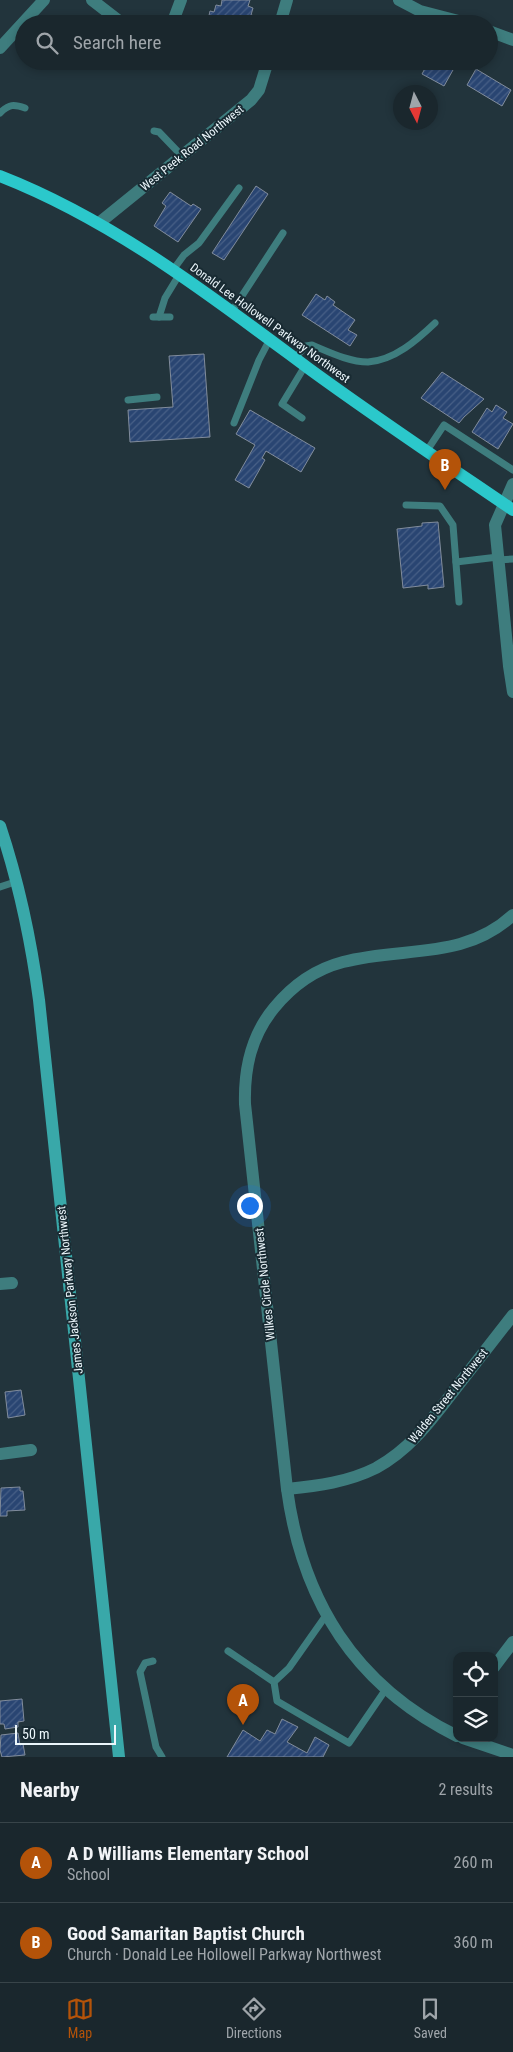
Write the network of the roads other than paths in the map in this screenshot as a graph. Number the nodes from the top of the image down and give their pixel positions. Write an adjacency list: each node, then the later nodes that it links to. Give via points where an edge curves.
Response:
1 (44, 0): 6 (street)
2 (92, 0): 7 (street)
3 (182, 0): 8 (street)
4 (287, 0): 9 (street)
5 (399, 0): 10 (street)
6 (30, 15)
7 (111, 15)
8 (176, 15)
9 (283, 15)
10 (435, 15)
11 (15, 32): 14 (street)
12 (498, 34): 13 (street)
13 (513, 40)
14 (0, 48)
15 (265, 70): 19 (street, West Peek Road Northwest, via 259,90 251,100)
16 (25, 108): 17 (lane, via 16,104 7,106)
17 (0, 113)
18 (154, 131): 19 (lane, via 159,132)
19 (182, 156): 22 (street, West Peek Road Northwest)
20 (0, 176): 22 (main road, Donald Lee Hollowell Parkway Northwest)
21 (239, 188): 24 (lane, via 199,243 184,255)
22 (99, 223): 24 (main road, Donald Lee Hollowell Parkway Northwest)
23 (283, 233): 25 (lane)
24 (176, 273): 25 (main road, Donald Lee Hollowell Parkway Northwest); 26 (lane, via 156,317)
25 (232, 311): 28 (main road, Donald Lee Hollowell Parkway Northwest)
26 (170, 316)
27 (436, 323): 29 (lane, via 415,342 391,356 369,362 350,359 312,345 306,346)
28 (270, 339): 29 (main road, Donald Lee Hollowell Parkway Northwest); 34 (lane)
29 (295, 358): 30 (main road, Donald Lee Hollowell Parkway Northwest)
30 (305, 366): 33 (lane, via 282,404); 35 (main road, Donald Lee Hollowell Parkway Northwest)
31 (157, 398): 32 (lane)
32 (128, 400)
33 (302, 418)
34 (234, 423)
35 (426, 452): 36 (lane, via 444,426); 39 (main road, Donald Lee Hollowell Parkway Northwest)
36 (513, 470)
37 (513, 484): 39 (street)
38 (406, 505): 42 (lane, via 440,506 454,525)
39 (508, 507): 40 (street, via 494,525)
40 (498, 558): 41 (lane); 42 (lane); 44 (street)
41 (513, 559)
42 (456, 562): 43 (lane)
43 (459, 602)
44 (508, 609): 45 (street)
45 (513, 692)
46 (0, 826): 47 (main road, James Jackson Parkway Northwest)
47 (16, 882): 48 (lane); 64 (main road, James Jackson Parkway Northwest, via 32,951 39,1000)
48 (0, 886)
49 (513, 915): 53 (street, Wilkes Circle Northwest, via 483,937 460,946 363,958 322,970 283,997 257,1034 248,1056 245,1104)
50 (513, 1315): 53 (street, Walden Street Northwest, via 428,1424 394,1456 353,1478)
51 (31, 1450): 52 (street)
52 (0, 1454)
53 (287, 1489): 54 (street, Wilkes Circle Northwest, via 302,1562)
54 (327, 1614): 59 (lane, via 289,1668); 60 (street, Wilkes Circle Northwest, via 353,1654)
55 (513, 1642): 58 (street)
56 (228, 1652): 59 (lane)
57 (153, 1661): 65 (lane, via 145,1663 140,1672 156,1747)
58 (498, 1663)
59 (274, 1682): 60 (lane, via 277,1701 349,1743)
60 (386, 1689): 61 (street, Wilkes Circle Northwest)
61 (453, 1734)
62 (473, 1742): 63 (street)
63 (513, 1755)
64 (119, 1757)
65 (162, 1757)

